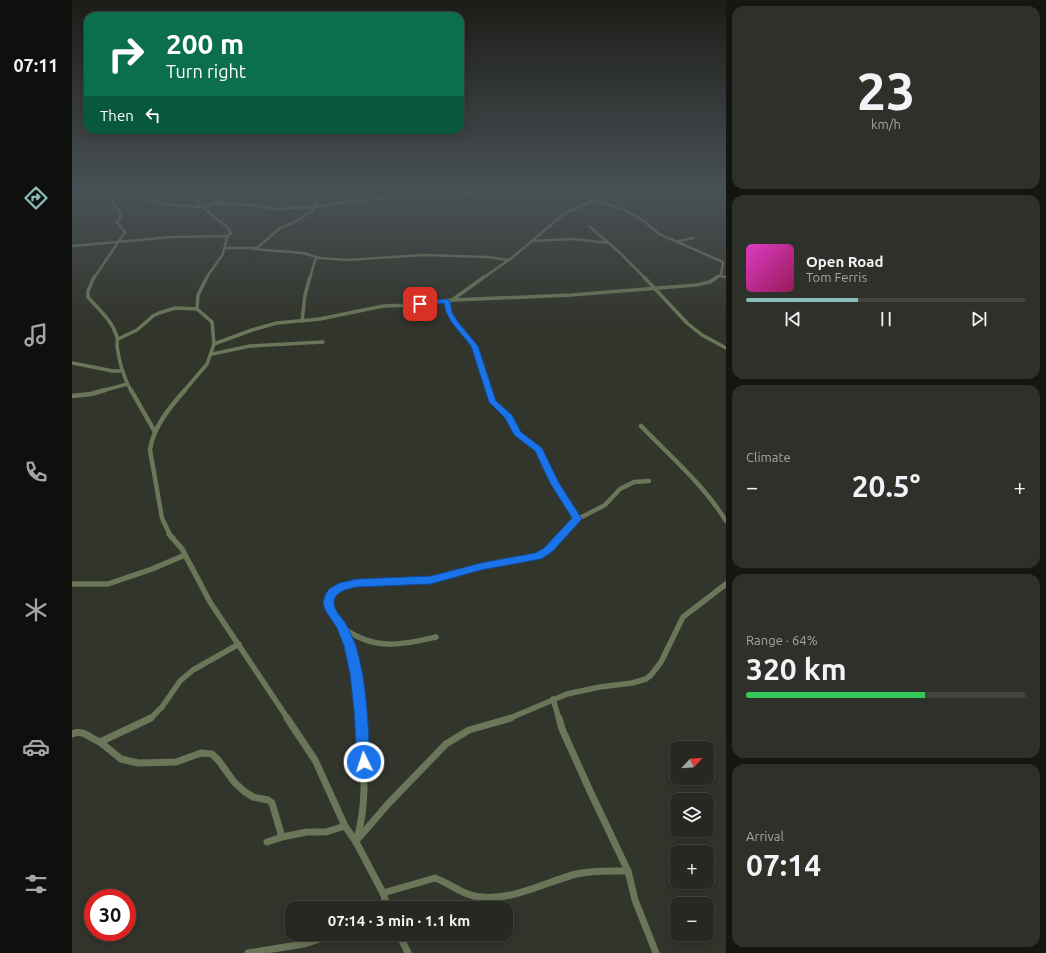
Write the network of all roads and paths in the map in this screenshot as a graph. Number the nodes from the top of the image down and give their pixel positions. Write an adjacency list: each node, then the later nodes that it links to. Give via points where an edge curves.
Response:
1 (123, 234): 10 (street)
2 (273, 234): 14 (street)
3 (539, 234): 8 (street)
4 (599, 234): 11 (street)
5 (660, 234): 9 (street)
6 (228, 236): 10 (street); 13 (street)
7 (693, 238): 9 (street)
8 (531, 241): 11 (street, via 569,239); 16 (street)
9 (678, 241): 17 (street, via 723,262)
10 (116, 242): 12 (street); 24 (street, via 94,278 88,297 108,319)
11 (611, 243): 19 (street)
12 (72, 246)
13 (225, 248): 14 (street); 22 (street, via 200,291 196,301)
14 (254, 249): 15 (street)
15 (316, 257): 16 (street, via 352,260 423,255); 23 (street, via 305,295)
16 (508, 260): 20 (street)
17 (720, 276): 18 (street); 19 (street, via 703,284)
18 (726, 277)
19 (653, 288): 20 (street); 27 (street, via 692,328)
20 (452, 300): 21 (street)
21 (446, 301): 23 (street, via 383,306); 36 (street, via 455,323 475,346 493,402 509,417 517,433 538,450)
22 (197, 309): 24 (street, via 186,307 160,312 140,328); 26 (street, via 211,320)
23 (302, 321): 26 (street, via 269,325)
24 (118, 339): 30 (street)
25 (323, 342): 28 (street, via 250,346)
26 (214, 344): 28 (street)
27 (726, 348)
28 (212, 354): 34 (street, via 207,364 166,412)
29 (72, 363): 30 (street)
30 (123, 371): 31 (street)
31 (127, 384): 32 (street, via 91,394); 34 (street)
32 (72, 396)
33 (641, 426): 37 (street, via 716,504)
34 (156, 432): 38 (street, via 150,450 162,518 169,534)
35 (649, 481): 36 (street, via 620,488 604,505)
36 (578, 519): 41 (street, via 548,550 537,556 481,566 431,580 383,581 343,586 330,595 329,602 333,616)
37 (726, 521)
38 (185, 555): 39 (street, via 108,584); 43 (street, via 210,602)
39 (72, 584)
40 (726, 584): 44 (street, via 683,617 663,658 650,676 636,682 595,687)
41 (342, 627): 42 (street, via 362,640 387,645 403,645); 50 (street, via 353,658 361,710 365,797)
42 (436, 637)
43 (240, 644): 46 (street, via 180,681 162,707 149,720); 47 (street, via 315,760)
44 (552, 699): 50 (street, via 512,717 457,735 388,804); 51 (street, via 562,729)
45 (72, 734): 46 (street, via 77,731 84,732 93,740)
46 (100, 742): 48 (street, via 125,761 166,764 202,753 212,754 243,790 253,797 269,800)
47 (345, 826): 48 (street, via 326,832 313,831); 50 (street)
48 (282, 837): 49 (street)
49 (267, 842)
50 (356, 842): 52 (street)
51 (628, 871): 52 (street, via 592,871 499,897 474,896 436,878); 58 (street, via 635,900)
52 (383, 893): 53 (street)
53 (386, 901)
54 (321, 941): 56 (street)
55 (402, 941): 57 (street)
56 (248, 953)
57 (408, 953)
58 (656, 953)

